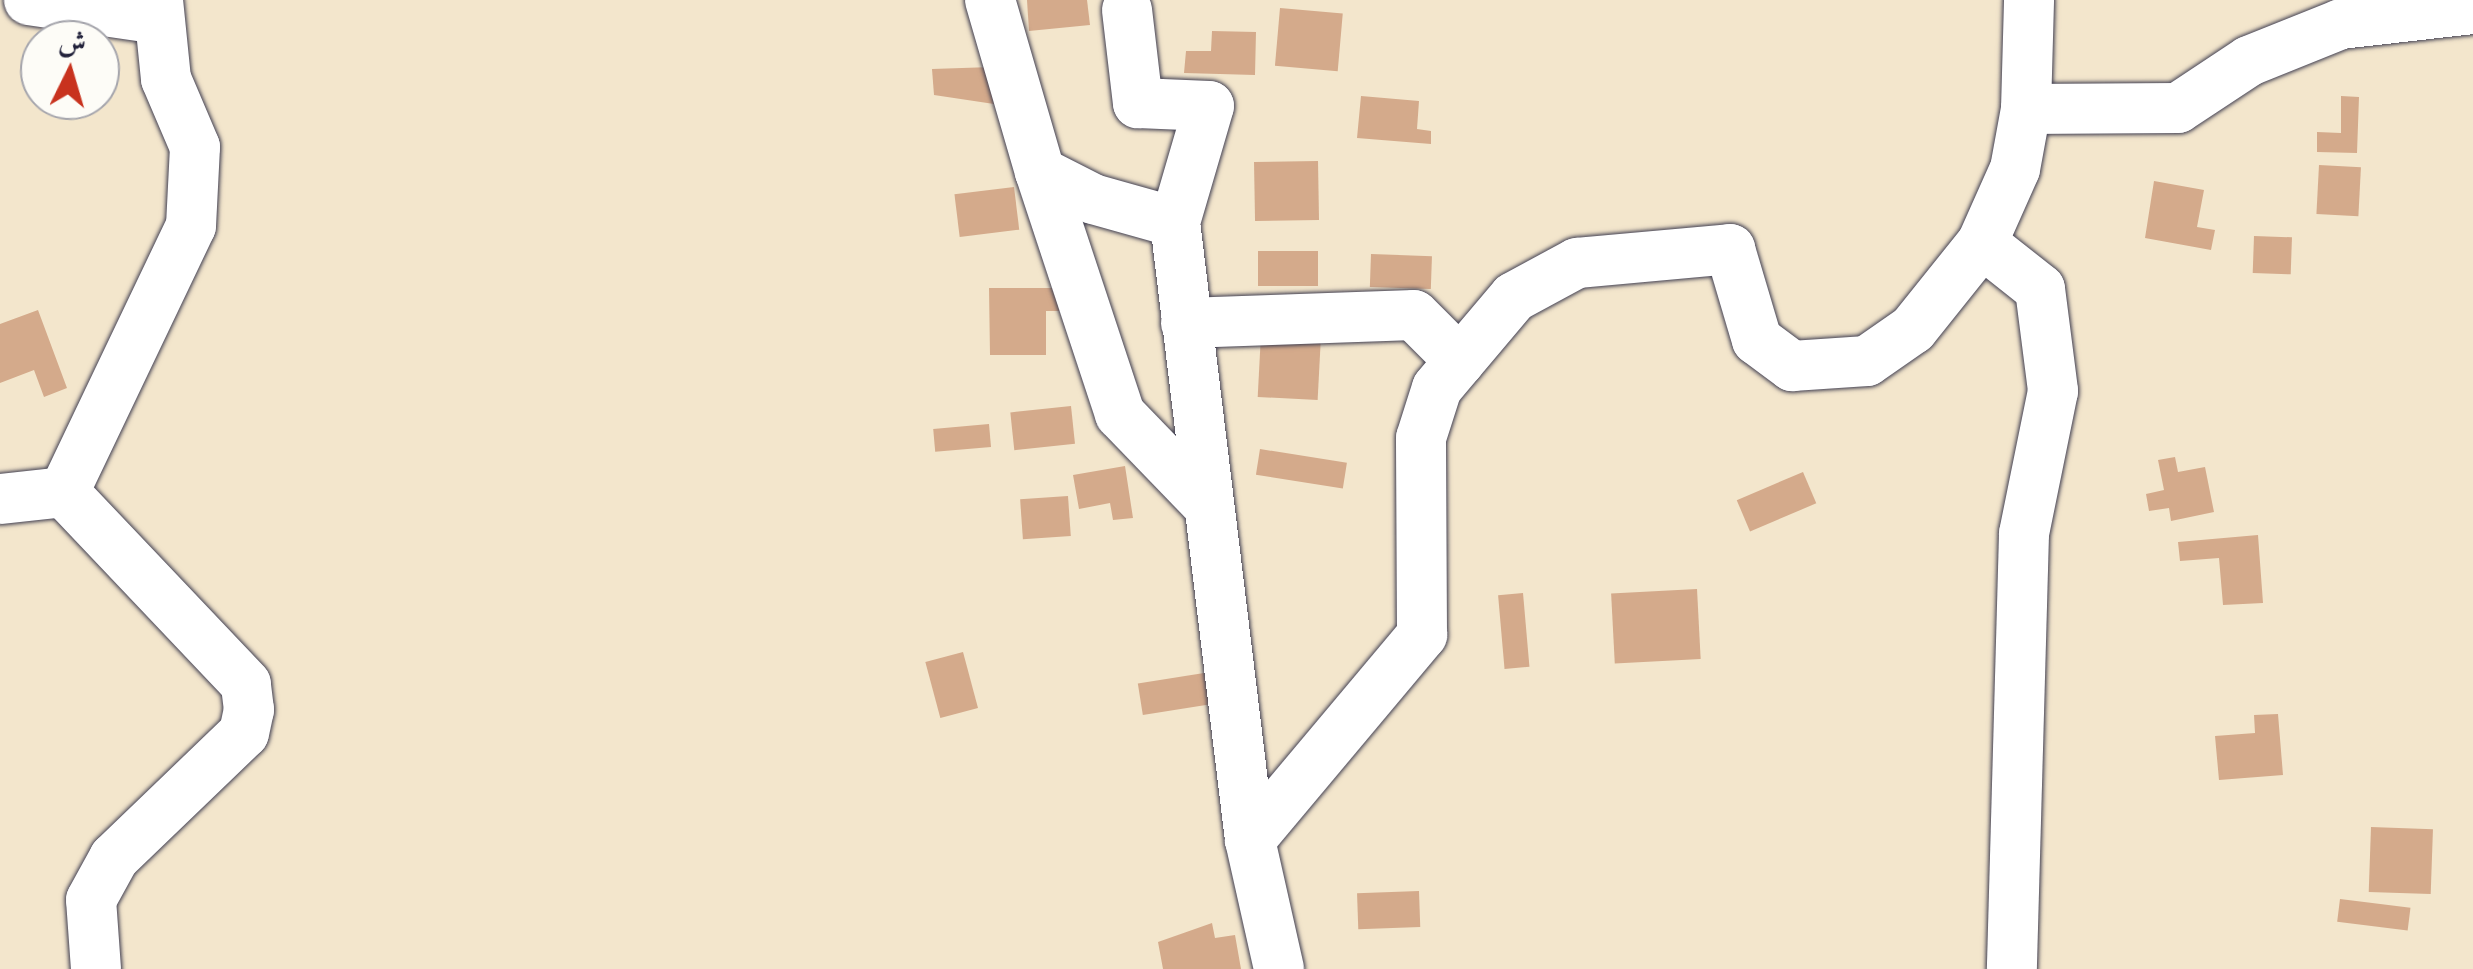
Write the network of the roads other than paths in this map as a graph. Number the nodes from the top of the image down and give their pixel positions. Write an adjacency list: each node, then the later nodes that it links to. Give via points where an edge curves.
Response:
1 (28, 0): 4 (street)
2 (990, 0): 9 (street)
3 (2029, 0): 8 (street)
4 (155, 9): 14 (street, via 195,147 192,226)
5 (2473, 9): 7 (street)
6 (1127, 10): 10 (street, via 1138,102 1209,106)
7 (2375, 10): 8 (street, via 2250,61 2178,108)
8 (2026, 109): 11 (street, via 2015,168)
9 (1040, 172): 10 (street, via 1093,200); 16 (street, via 1120,414)
10 (1176, 222): 12 (street)
11 (1982, 242): 13 (street, via 1913,329 1840,369 1792,366 1758,340 1730,248 1578,263 1514,298); 20 (street, via 2040,289 2053,391 2024,534)
12 (1186, 323): 13 (street, via 1414,315); 16 (street)
13 (1460, 360): 17 (street, via 1437,388 1421,438 1422,635)
14 (64, 492): 15 (street); 18 (street, via 246,684 249,710 244,732 114,858 92,900)
15 (0, 499)
16 (1208, 504): 17 (street)
17 (1250, 840): 19 (street)
18 (96, 969)
19 (1279, 969)
20 (2012, 969)

